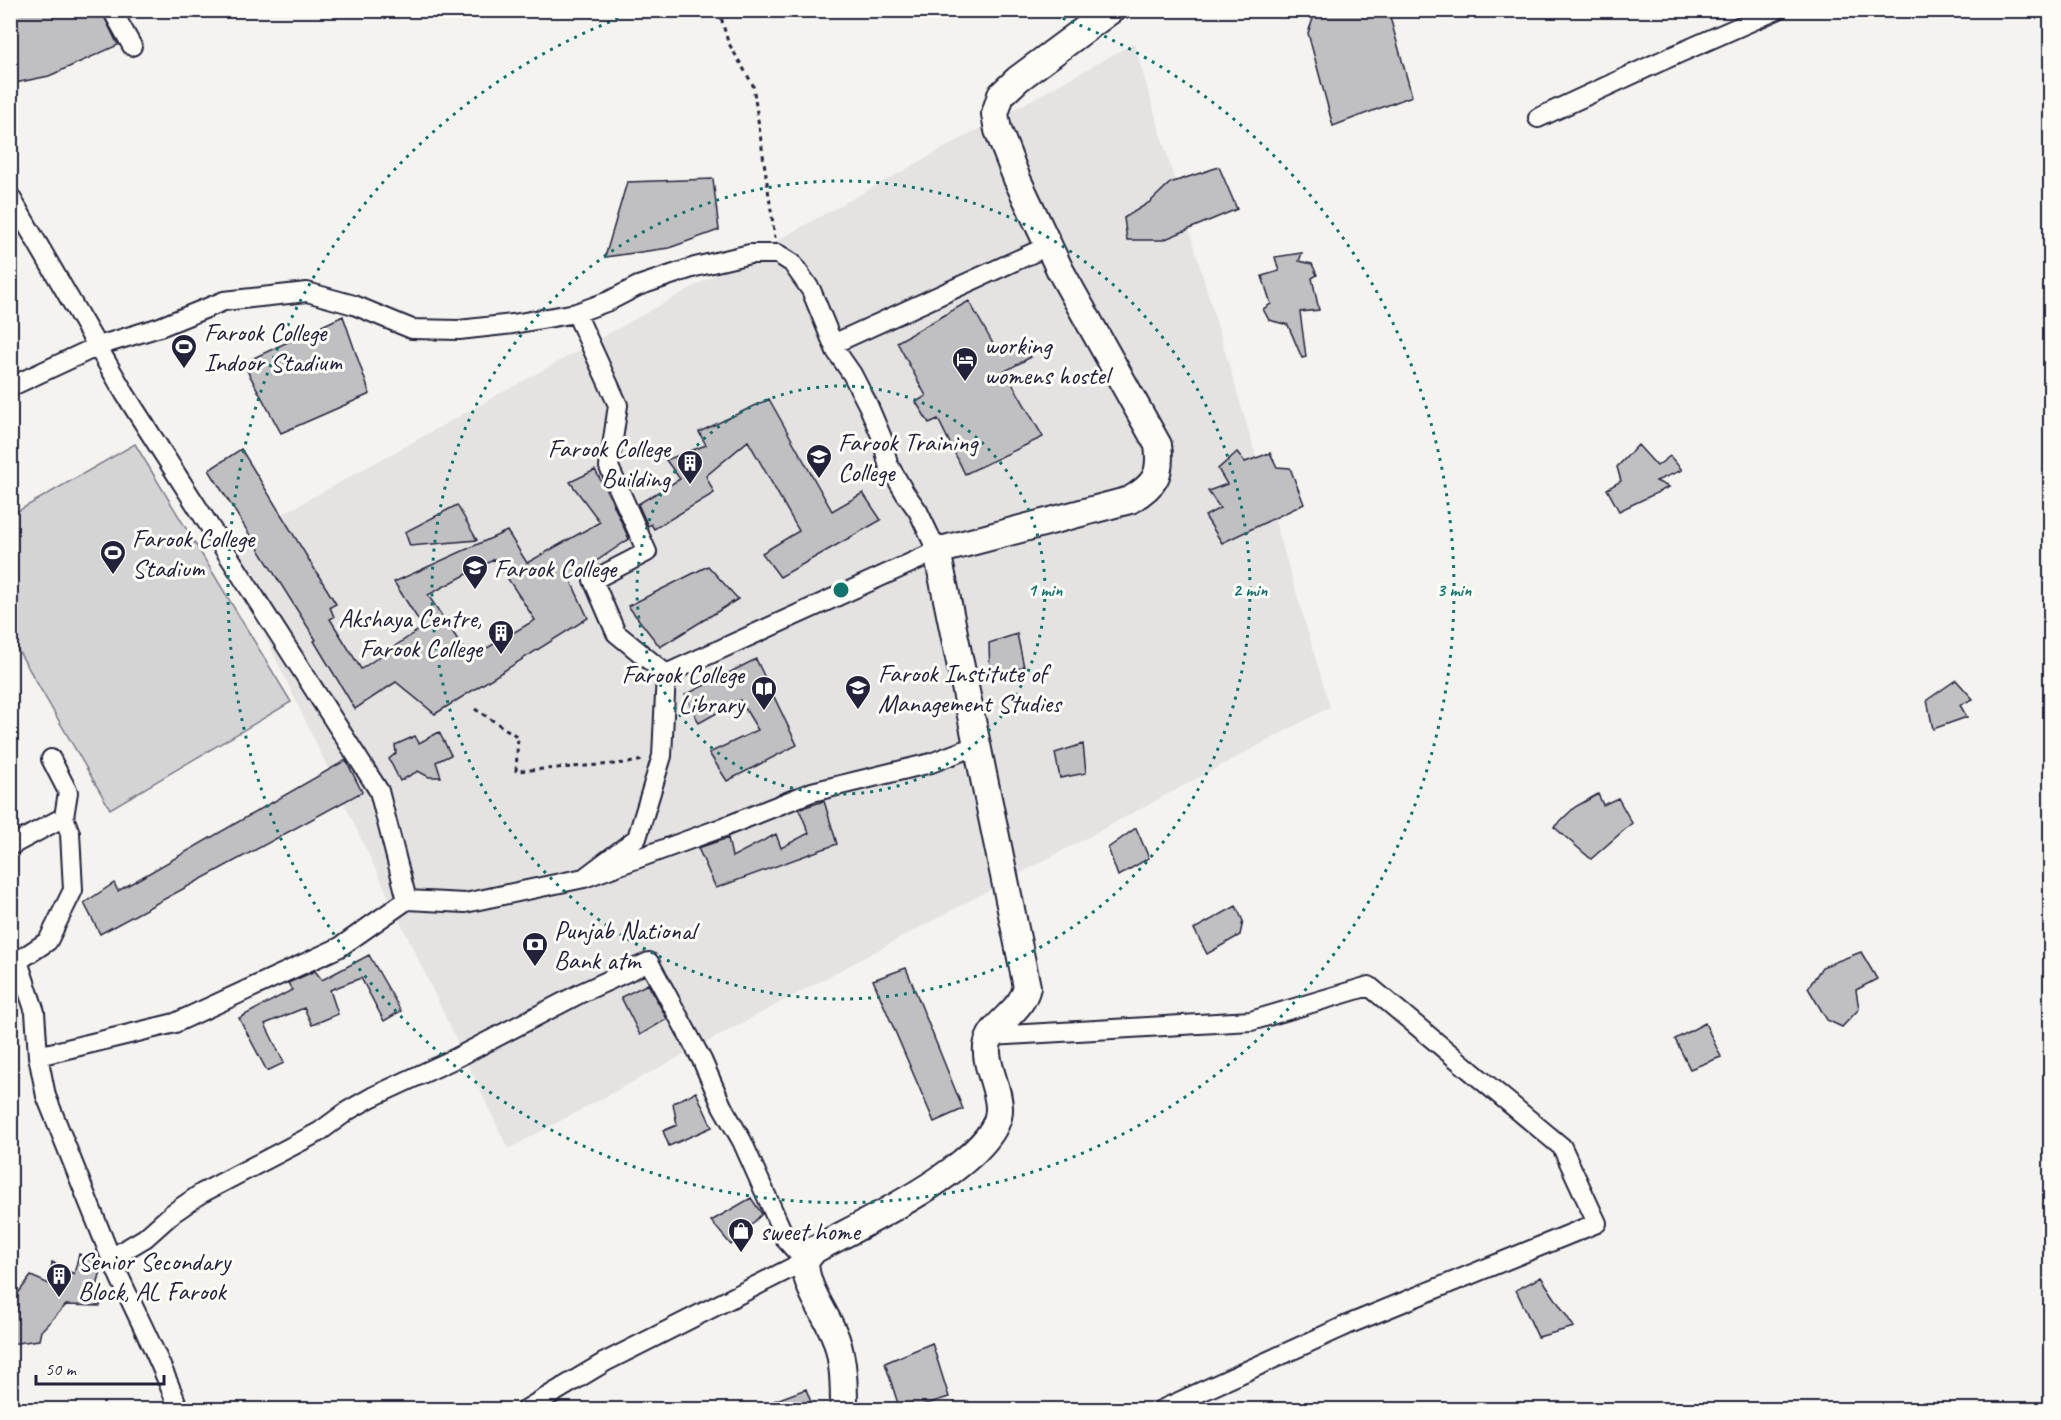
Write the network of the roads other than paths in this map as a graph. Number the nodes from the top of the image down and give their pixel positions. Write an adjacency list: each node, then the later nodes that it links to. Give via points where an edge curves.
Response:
1 (112, 10): 4 (street)
2 (1777, 10): 5 (street)
3 (1102, 14): 7 (main road, via 1018,79 1001,95 995,114 1017,179)
4 (132, 46)
5 (1538, 118)
6 (10, 196): 10 (street)
7 (1048, 246): 9 (street); 12 (main road, via 1158,445 1161,463 1155,480 1130,500 1111,507)
8 (576, 313): 9 (street, via 695,267 750,254 778,255 792,263 812,290); 10 (street, via 459,330 412,329 354,305 307,292 224,301); 13 (street, via 618,405 609,467 648,552 593,580 616,633)
9 (833, 344): 12 (street, via 868,405 888,464)
10 (98, 346): 11 (street); 19 (street, via 131,404 379,791)
11 (10, 387)
12 (937, 551): 13 (street); 14 (main road)
13 (666, 674): 18 (street, via 662,756 637,838)
14 (978, 745): 18 (street, via 931,763 812,792); 21 (main road, via 1027,987 1019,1006)
15 (51, 759): 16 (street, via 69,792)
16 (64, 817): 17 (street); 20 (street, via 70,833 73,890 48,941)
17 (10, 846)
18 (584, 878): 19 (street, via 465,903)
19 (406, 900): 22 (street, via 340,947 175,1023)
20 (14, 960): 22 (street, via 35,1011)
21 (991, 1036): 24 (main road, via 987,1047 999,1110 988,1139 946,1174 904,1202 814,1250); 28 (street, via 1251,1021 1369,986 1562,1147 1597,1223 1347,1325)
22 (38, 1056): 23 (street, via 46,1096)
23 (111, 1258): 24 (street, via 145,1238 202,1193 319,1132 372,1097 419,1081 581,993 649,962 746,1149 786,1240); 25 (street, via 168,1378)
24 (805, 1261): 26 (street, via 605,1362); 27 (main road, via 808,1280 836,1340 844,1374)
25 (179, 1410)
26 (525, 1410)
27 (844, 1410)
28 (1161, 1410)

